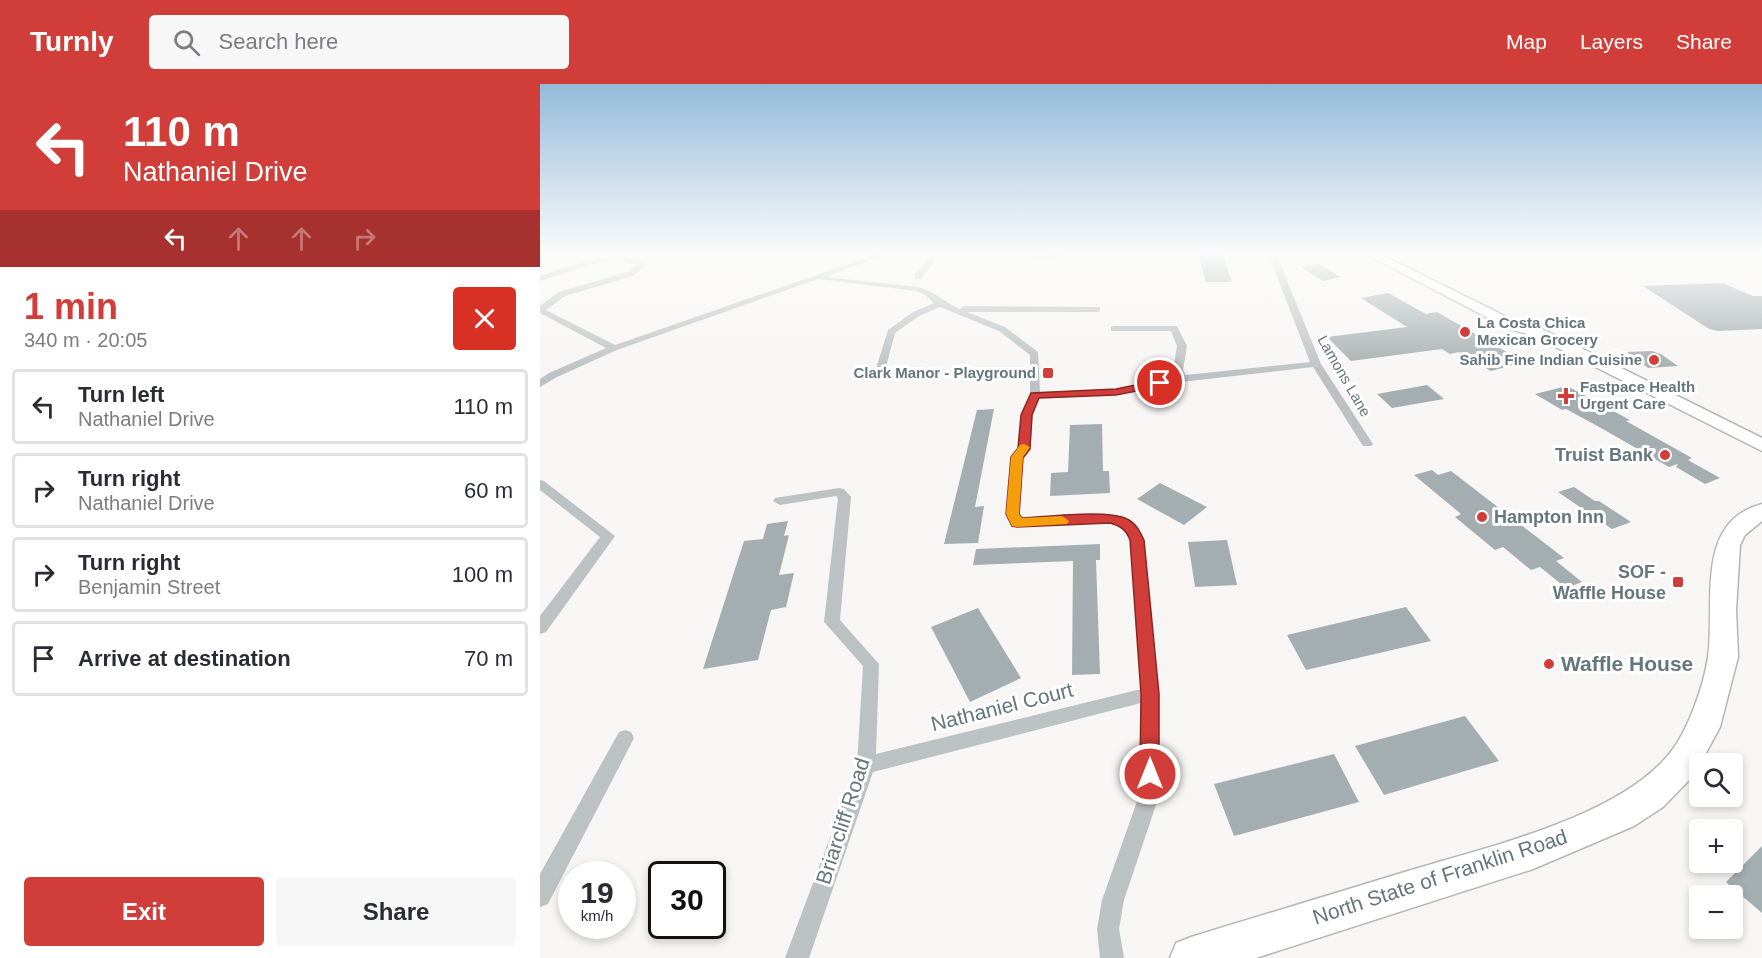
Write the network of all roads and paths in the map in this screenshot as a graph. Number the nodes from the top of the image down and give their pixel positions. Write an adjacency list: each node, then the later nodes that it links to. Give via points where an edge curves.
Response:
1 (563, 294): 8 (street)
2 (770, 294): 11 (street)
3 (929, 294): 6 (street)
4 (1287, 294): 12 (street, Lamons Lane)
5 (1450, 294): 9 (main road)
6 (944, 306): 7 (street, via 977,310); 16 (street, via 910,317 891,333); 18 (street, via 1002,329 1035,354)
7 (1097, 309)
8 (540, 310): 11 (street)
9 (1512, 325): 20 (main road, via 1539,333); 21 (main road, via 1522,336)
10 (1114, 329): 15 (street, via 1174,328 1182,346)
11 (614, 348): 14 (street)
12 (1316, 364): 15 (street); 19 (street, Lamons Lane)
13 (540, 375): 14 (street)
14 (553, 375): 17 (street)
15 (1180, 375): 18 (street, via 1116,392)
16 (878, 378)
17 (540, 384)
18 (1035, 395): 26 (street, via 1026,415 1024,449 1017,457 1012,514 1017,523 1110,519 1132,529 1137,540)
19 (1367, 444)
20 (1762, 445)
21 (1762, 462)
22 (540, 484): 25 (street, via 608,536)
23 (780, 501): 28 (street, Briarcliff Road, via 839,492 846,497 832,622 870,664)
24 (1762, 511): 32 (highway, North State of Franklin Road, via 1735,531 1728,545 1722,609 1723,657 1704,727 1682,764 1651,795 1622,814 1533,851)
25 (540, 628)
26 (1150, 694): 28 (street, Nathaniel Court); 31 (street, via 1149,796 1113,900 1108,929)
27 (625, 738): 29 (street)
28 (866, 765): 30 (street, Briarcliff Road)
29 (540, 896)
30 (797, 958)
31 (1112, 958)
32 (1191, 958)

